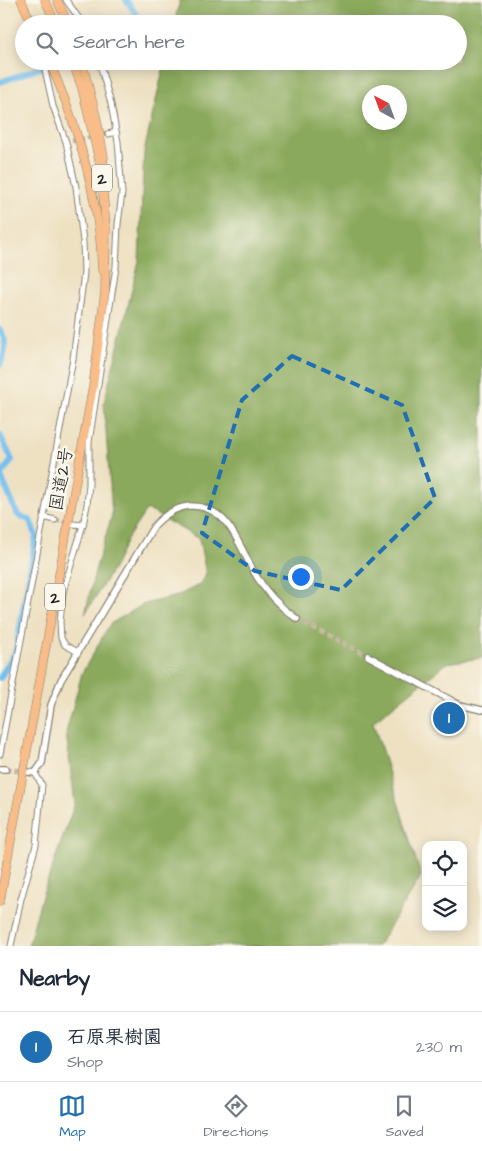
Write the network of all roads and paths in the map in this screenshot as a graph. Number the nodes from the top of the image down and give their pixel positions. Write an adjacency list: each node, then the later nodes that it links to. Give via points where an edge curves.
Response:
1 (21, 0): 5 (highway)
2 (45, 0): 6 (highway)
3 (57, 0): 7 (highway)
4 (66, 0): 8 (street)
5 (28, 14)
6 (52, 15)
7 (64, 15)
8 (77, 15)
9 (46, 70): 16 (street, via 53,106)
10 (52, 70): 17 (highway, via 76,129 90,183 100,232)
11 (79, 70): 17 (highway, 国道2号 / 2, via 102,170 106,228)
12 (102, 70): 13 (street)
13 (116, 132): 14 (street); 21 (street, via 122,193 116,266 89,442 89,484)
14 (108, 134)
15 (72, 141): 16 (street)
16 (66, 142): 18 (street, via 80,209 84,273 73,359)
17 (105, 292): 29 (highway, 国道2号 / 2, via 93,386)
18 (43, 517): 19 (street); 26 (street)
19 (55, 520)
20 (74, 524): 21 (street)
21 (83, 525): 23 (street, via 63,592 60,622 65,645)
22 (297, 619): 23 (street, via 265,590 222,517 205,508 186,506 168,512 154,526)
23 (78, 652): 28 (street, via 55,692 42,762)
24 (368, 656): 25 (street, via 460,705)
25 (482, 710)
26 (0, 754)
27 (28, 772): 28 (street)
28 (36, 772): 30 (street, via 42,785 36,845)
29 (0, 901)
30 (11, 946)

